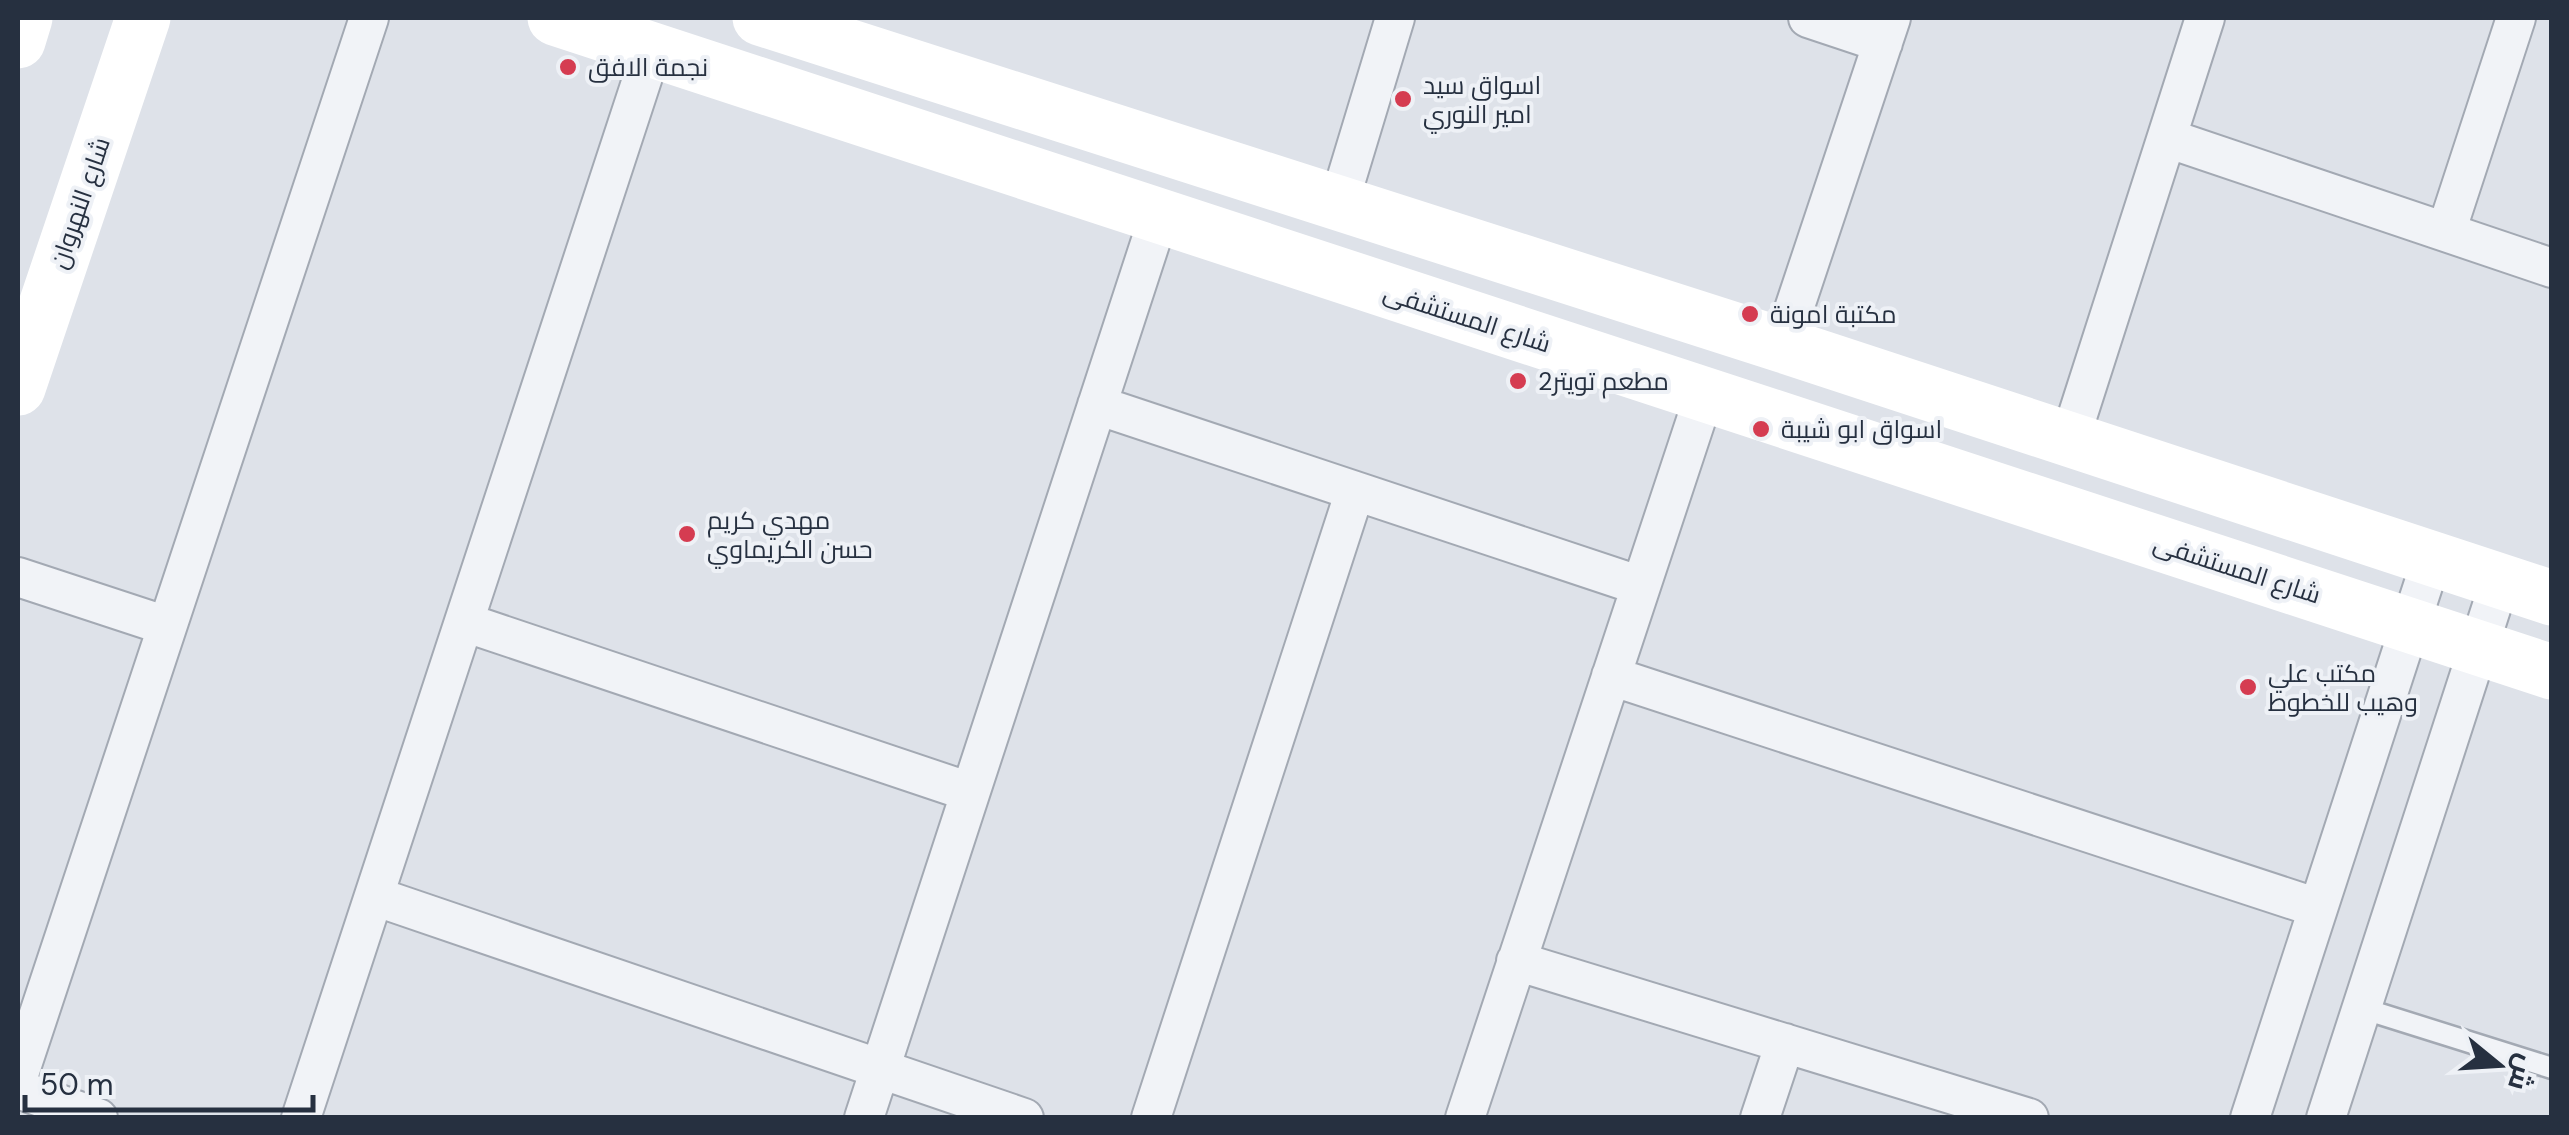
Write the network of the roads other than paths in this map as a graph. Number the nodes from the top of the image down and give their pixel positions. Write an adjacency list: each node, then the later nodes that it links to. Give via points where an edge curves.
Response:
1 (25, 18): 11 (street)
2 (143, 18): 19 (street, شارع النهروان)
3 (369, 18): 30 (street)
4 (554, 18): 12 (street, شارع المستشفى)
5 (760, 18): 14 (street)
6 (1396, 18): 14 (street)
7 (1808, 18): 10 (street)
8 (2205, 18): 13 (street)
9 (2516, 18): 16 (street)
10 (1887, 30): 18 (street)
11 (18, 41)
12 (652, 50): 15 (street, شارع المستشفى); 29 (street)
13 (2168, 138): 16 (street); 22 (street)
14 (1339, 203): 18 (street)
15 (1159, 216): 20 (street, شارع المستشفى); 21 (street)
16 (2446, 232): 17 (street)
17 (2552, 268)
18 (1782, 345): 22 (street)
19 (18, 388)
20 (1704, 396): 27 (street); 31 (street, شارع المستشفى)
21 (1097, 405): 23 (street); 35 (street)
22 (2070, 439): 24 (street)
23 (1355, 491): 27 (street); 49 (street)
24 (2432, 558): 26 (street); 31 (street)
25 (18, 577): 30 (street)
26 (2500, 581): 28 (street); 32 (street)
27 (1641, 586): 34 (street)
28 (2552, 598)
29 (464, 622): 35 (street); 36 (street)
30 (167, 626): 43 (street)
31 (2410, 626): 32 (street, شارع المستشفى); 37 (street)
32 (2478, 648): 33 (street, شارع المستشفى); 39 (street)
33 (2552, 672)
34 (1611, 676): 37 (street); 38 (street)
35 (970, 792): 42 (street)
36 (374, 896): 42 (street); 46 (street)
37 (2318, 908): 53 (street)
38 (1516, 960): 40 (street); 50 (street)
39 (2361, 1008): 41 (lane); 54 (street)
40 (1784, 1043): 51 (street); 52 (street)
41 (2552, 1068)
42 (880, 1070): 47 (street); 48 (street)
43 (18, 1077)
44 (18, 1090): 45 (street)
45 (98, 1118)
46 (301, 1118)
47 (864, 1118)
48 (1024, 1118)
49 (1151, 1118)
50 (1465, 1118)
51 (1760, 1118)
52 (2029, 1118)
53 (2250, 1118)
54 (2326, 1118)

